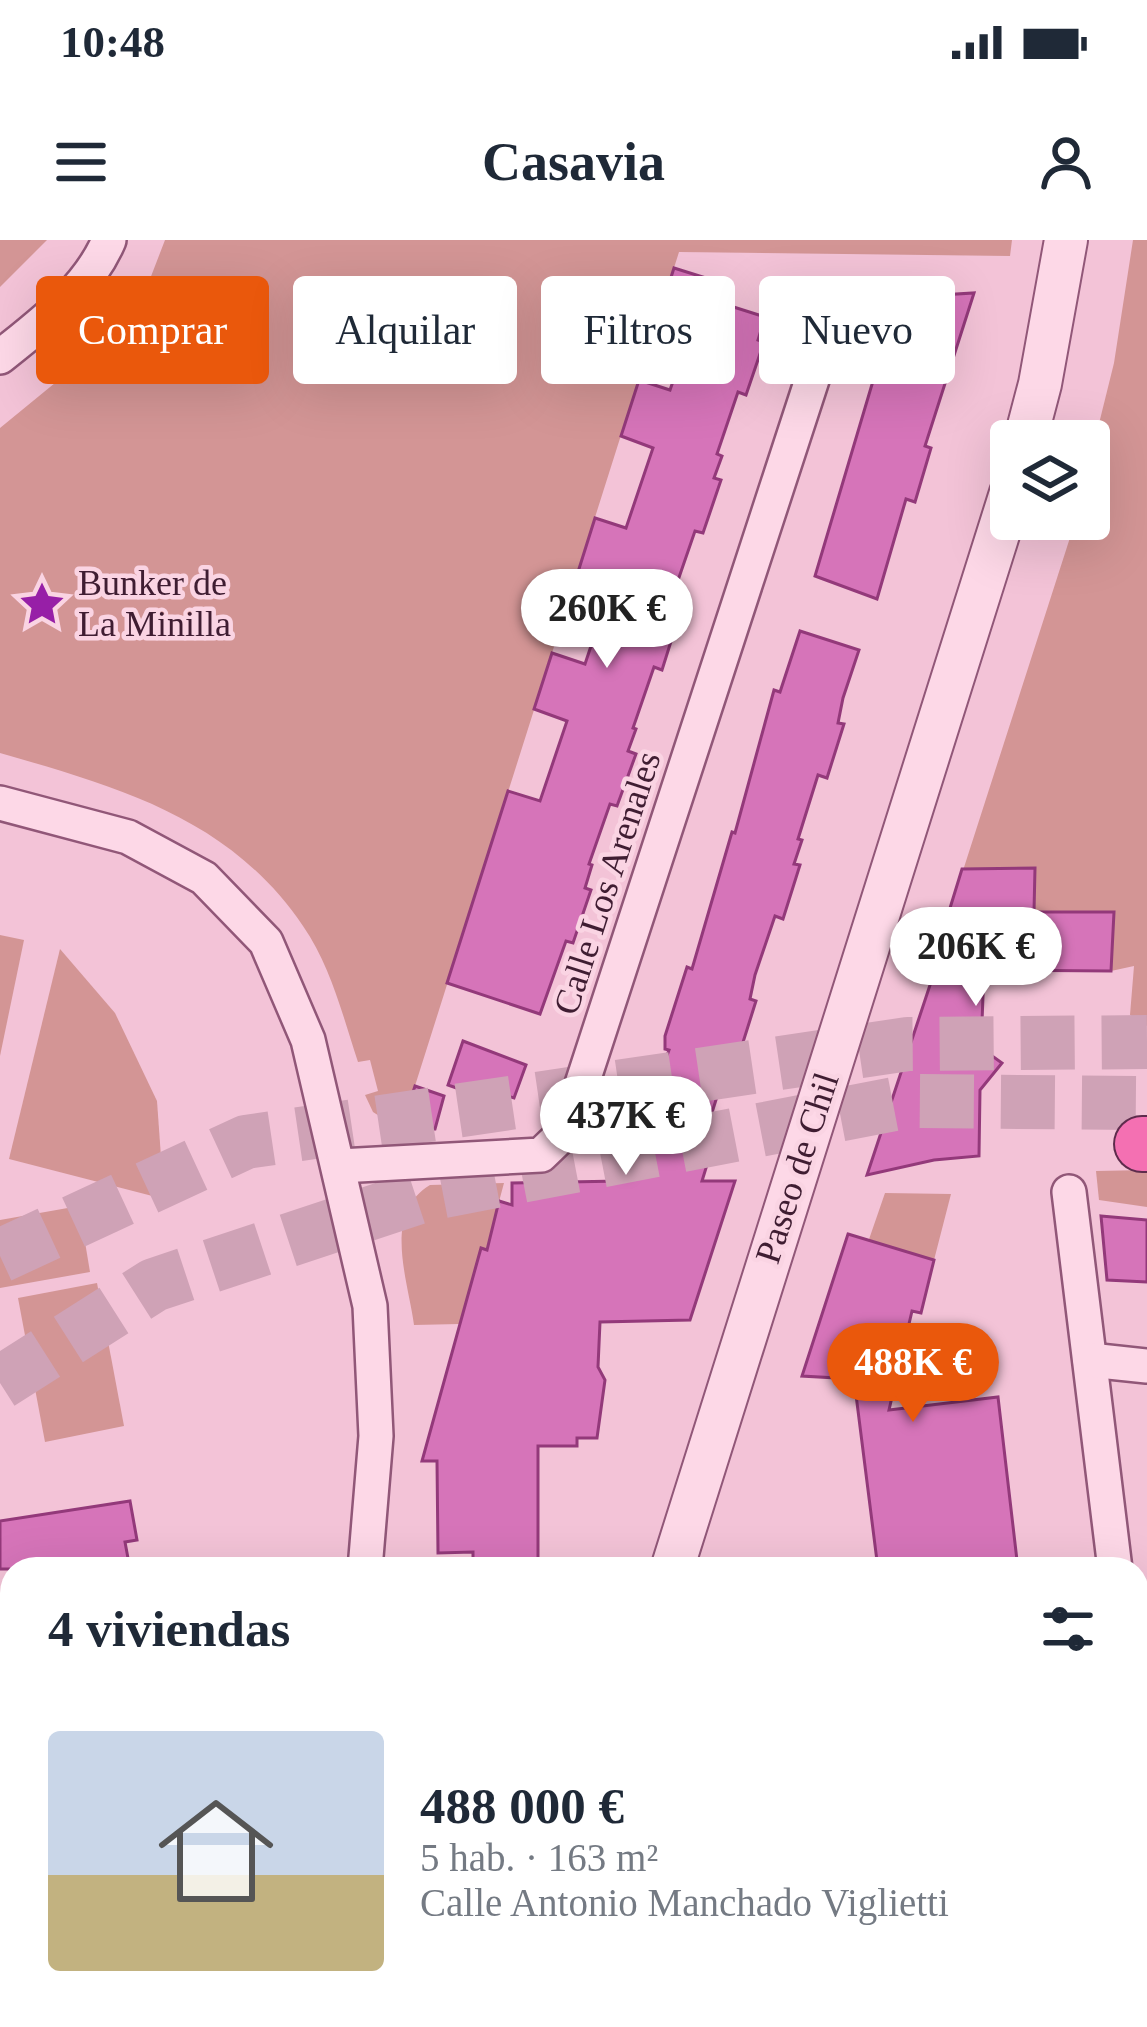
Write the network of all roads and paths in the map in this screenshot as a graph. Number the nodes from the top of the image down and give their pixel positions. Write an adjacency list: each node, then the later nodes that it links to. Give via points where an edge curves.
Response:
1 (109, 240): 3 (street, via 99,264 57,311)
2 (1066, 240): 5 (street)
3 (0, 357)
4 (811, 384): 8 (street, Calle Los Arenales, via 567,1130 541,1155)
5 (1031, 420)
6 (996, 540): 13 (street, Paseo de Chil)
7 (0, 803): 8 (street, via 128,837 204,878 266,942 308,1040)
8 (340, 1166): 12 (street, via 370,1306 376,1436)
9 (1070, 1192): 10 (street)
10 (1090, 1360): 11 (street); 14 (street)
11 (1147, 1366)
12 (366, 1557)
13 (676, 1557)
14 (1114, 1557)

